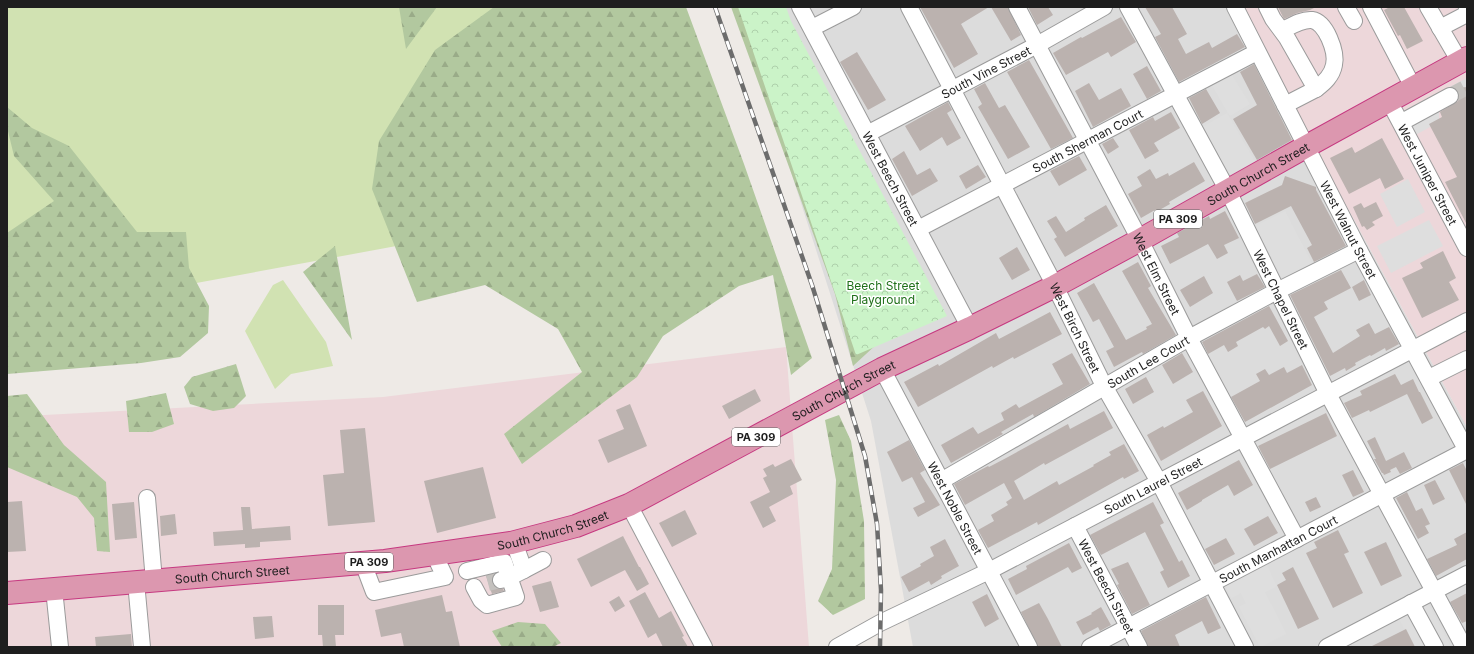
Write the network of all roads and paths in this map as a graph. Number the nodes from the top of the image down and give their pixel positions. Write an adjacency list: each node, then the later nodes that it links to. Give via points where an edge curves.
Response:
1 (800, 7): 14 (street, West Beech Street)
2 (853, 7): 14 (street)
3 (909, 7): 21 (street, West Birch Street)
4 (1017, 7): 17 (street, West Elm Street)
5 (1104, 7): 17 (street, South Vine Street)
6 (1128, 7): 23 (street, West Chapel Street)
7 (1235, 7): 18 (street, West Walnut Street)
8 (1267, 7): 16 (street)
9 (1346, 7): 13 (street)
10 (1371, 7): 20 (street)
11 (1428, 7): 15 (street)
12 (1467, 8): 15 (street, via 1465,14)
13 (1354, 21)
14 (812, 28): 28 (street, West Beech Street)
15 (1440, 28): 19 (street)
16 (1282, 30): 22 (street); 22 (street, via 1301,22 1313,21 1318,22 1327,34 1333,50 1334,65 1327,81)
17 (1037, 45): 21 (street, South Vine Street); 29 (street, West Elm Street)
18 (1257, 52): 23 (street, South Sherman Court); 26 (street, West Walnut Street)
19 (1463, 60): 20 (highway, South Church Street / PA 309)
20 (1413, 87): 25 (highway, South Church Street / PA 309)
21 (952, 89): 28 (street, South Vine Street); 31 (street, West Birch Street)
22 (1316, 89): 26 (street)
23 (1175, 95): 29 (street, South Sherman Court); 32 (street, West Chapel Street)
24 (1450, 96): 27 (street)
25 (1389, 101): 27 (street, West Juniper Street); 30 (highway, South Church Street / PA 309)
26 (1285, 105): 30 (street, West Walnut Street)
27 (1402, 122): 35 (street, West Juniper Street)
28 (867, 134): 33 (street, West Beech Street)
29 (1088, 141): 31 (street, South Sherman Court); 34 (street, West Elm Street)
30 (1307, 146): 32 (highway, South Church Street / PA 309); 36 (street, West Walnut Street)
31 (1002, 185): 33 (street, South Sherman Court); 37 (street, West Birch Street)
32 (1228, 191): 34 (highway, South Church Street / PA 309); 38 (street, West Chapel Street)
33 (918, 229): 40 (street, West Beech Street)
34 (1140, 240): 37 (highway, South Church Street / PA 309); 41 (street, West Elm Street)
35 (1467, 248)
36 (1359, 250): 38 (street, South Lee Court); 42 (street, West Walnut Street)
37 (1055, 286): 40 (highway, South Church Street / PA 309); 46 (street, West Birch Street)
38 (1277, 291): 41 (street, South Lee Court); 47 (street, West Chapel Street)
39 (1467, 321): 42 (street, South Laurel Street)
40 (970, 328): 44 (highway, South Church Street / PA 309)
41 (1190, 338): 46 (street, South Lee Court); 48 (street, West Elm Street)
42 (1413, 349): 45 (street, West Walnut Street); 47 (street, South Laurel Street)
43 (1467, 359): 45 (street)
44 (882, 369): 50 (street, West Noble Street); 54 (highway, South Church Street / PA 309)
45 (1429, 378): 49 (street, West Walnut Street)
46 (1104, 386): 50 (street, South Lee Court); 51 (street, West Birch Street)
47 (1328, 394): 48 (street, South Laurel Street); 52 (street, West Chapel Street)
48 (1244, 438): 51 (street, South Laurel Street); 56 (street, West Elm Street)
49 (1467, 450): 52 (street, South Manhattan Court)
50 (941, 481): 64 (street, West Noble Street)
51 (1159, 482): 55 (street, South Laurel Street); 68 (street, West Birch Street)
52 (1382, 495): 56 (street, South Manhattan Court); 70 (street, West Chapel Street)
53 (147, 498): 66 (street)
54 (629, 505): 57 (highway, South Church Street / PA 309, via 576,526); 77 (street)
55 (1075, 526): 64 (street, South Laurel Street); 73 (street, West Beech Street)
56 (1297, 539): 68 (street, South Manhattan Court)
57 (514, 542): 58 (highway, South Church Street / PA 309); 62 (street)
58 (458, 551): 59 (highway, South Church Street / PA 309); 63 (street)
59 (434, 554): 61 (highway, South Church Street / PA 309); 61 (street, via 445,577 374,592)
60 (544, 560): 62 (street)
61 (363, 563): 66 (highway, South Church Street / PA 309)
62 (524, 570): 67 (street)
63 (467, 571): 67 (street); 67 (street, via 504,562)
64 (989, 571): 78 (street, South Laurel Street, via 880,623); 79 (street, West Noble Street)
65 (1467, 574): 70 (street)
66 (145, 582): 69 (highway, South Church Street / PA 309); 76 (street)
67 (493, 582)
68 (1212, 583): 73 (street, South Manhattan Court); 82 (street, West Birch Street)
69 (54, 589): 71 (highway, South Church Street / PA 309); 75 (street)
70 (1434, 591): 72 (street); 85 (street, West Chapel Street)
71 (7, 593)
72 (1411, 603): 74 (street); 84 (street)
73 (1128, 627): 80 (street, South Manhattan Court); 81 (street, West Beech Street)
74 (1351, 642): 83 (street)
75 (60, 647)
76 (142, 647)
77 (704, 647)
78 (837, 647)
79 (1029, 647)
80 (1090, 647)
81 (1138, 647)
82 (1245, 647)
83 (1327, 647)
84 (1434, 647)
85 (1464, 647)

